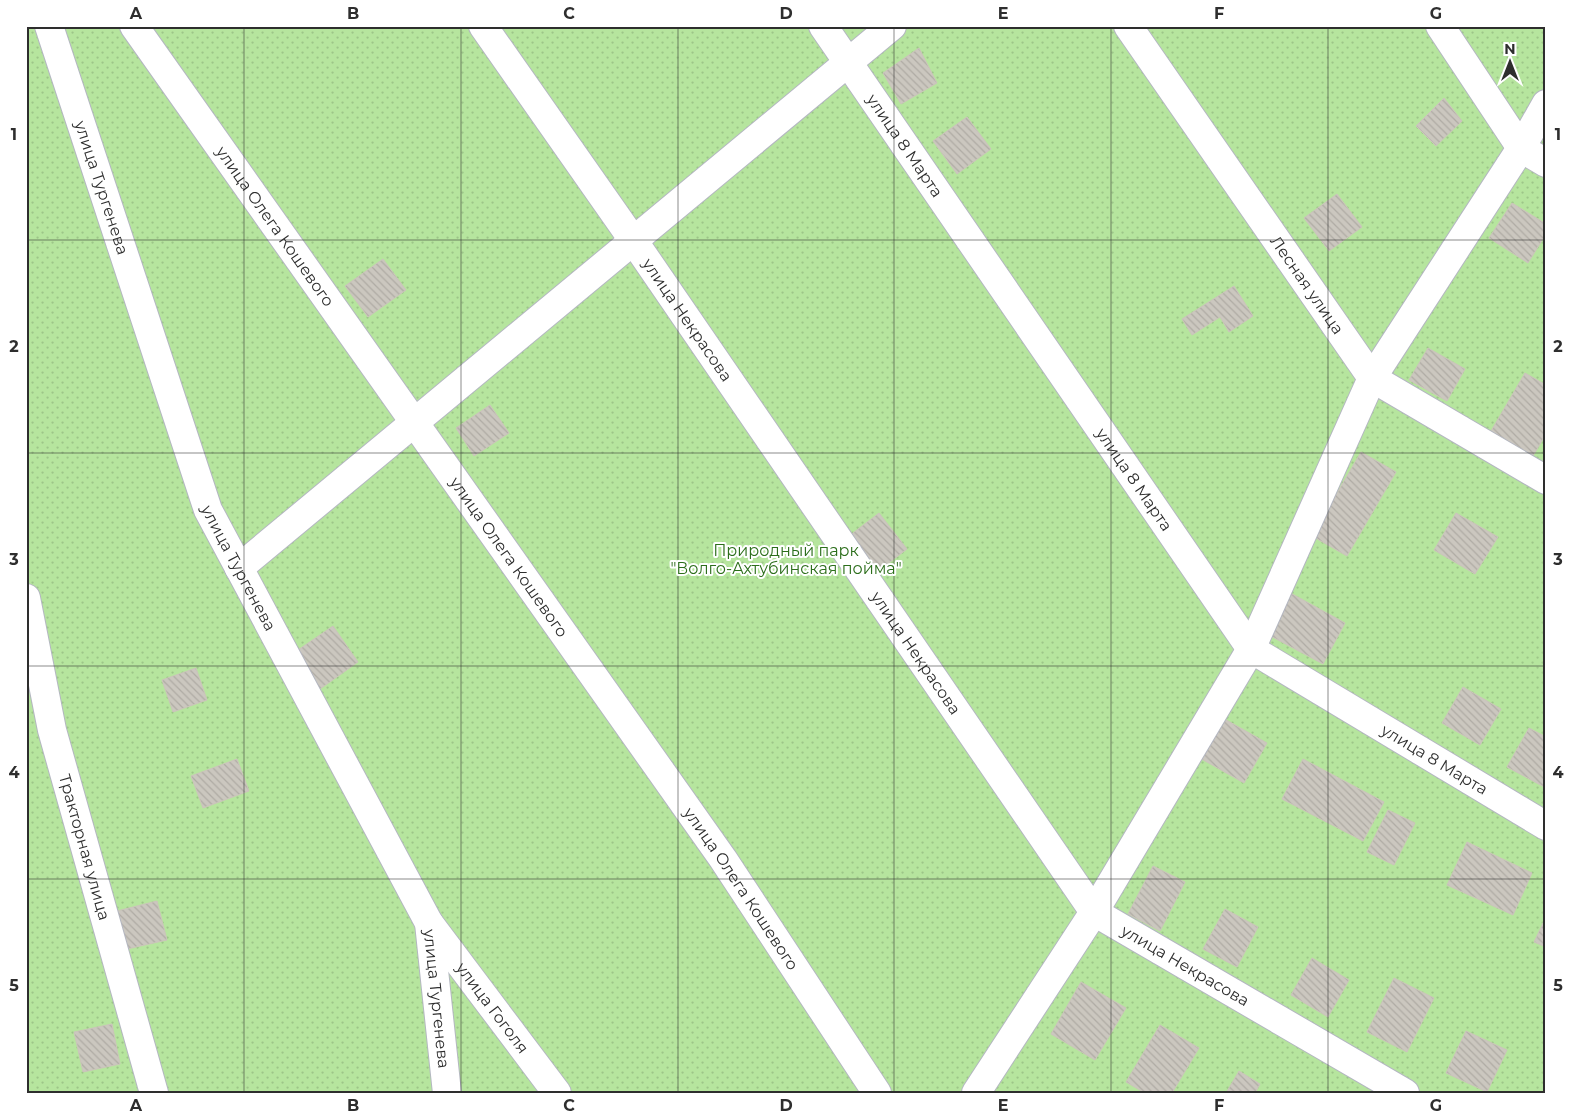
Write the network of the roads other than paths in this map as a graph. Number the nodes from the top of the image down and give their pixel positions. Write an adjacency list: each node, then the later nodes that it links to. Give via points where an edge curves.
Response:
1 (49, 26): 16 (street, улица Тургенева, via 208,510)
2 (134, 26): 14 (street, улица Олега Кошевого)
3 (483, 26): 12 (street, улица Некрасова)
4 (823, 26): 8 (street, улица 8 Марта)
5 (892, 26): 8 (street)
6 (1128, 26): 13 (street, Лесная улица)
7 (1440, 26): 10 (street)
8 (848, 62): 12 (street); 18 (street, улица 8 Марта)
9 (1546, 104): 10 (street)
10 (1520, 148): 11 (street); 13 (street)
11 (1546, 163)
12 (633, 240): 14 (street); 20 (street, улица Некрасова)
13 (1372, 378): 15 (street, Лесная улица); 18 (street)
14 (414, 422): 16 (street); 25 (street, улица Олега Кошевого, via 723,859)
15 (1546, 480)
16 (239, 568): 21 (street, улица Тургенева)
17 (26, 598): 22 (street, Тракторная улица, via 52,730)
18 (1251, 649): 19 (street, улица 8 Марта); 20 (street)
19 (1546, 826)
20 (1094, 912): 26 (street); 27 (street, улица Некрасова)
21 (429, 923): 23 (street, улица Тургенева); 24 (street, улица Гоголя)
22 (154, 1093)
23 (447, 1093)
24 (557, 1093)
25 (876, 1093)
26 (976, 1093)
27 (1405, 1093)

